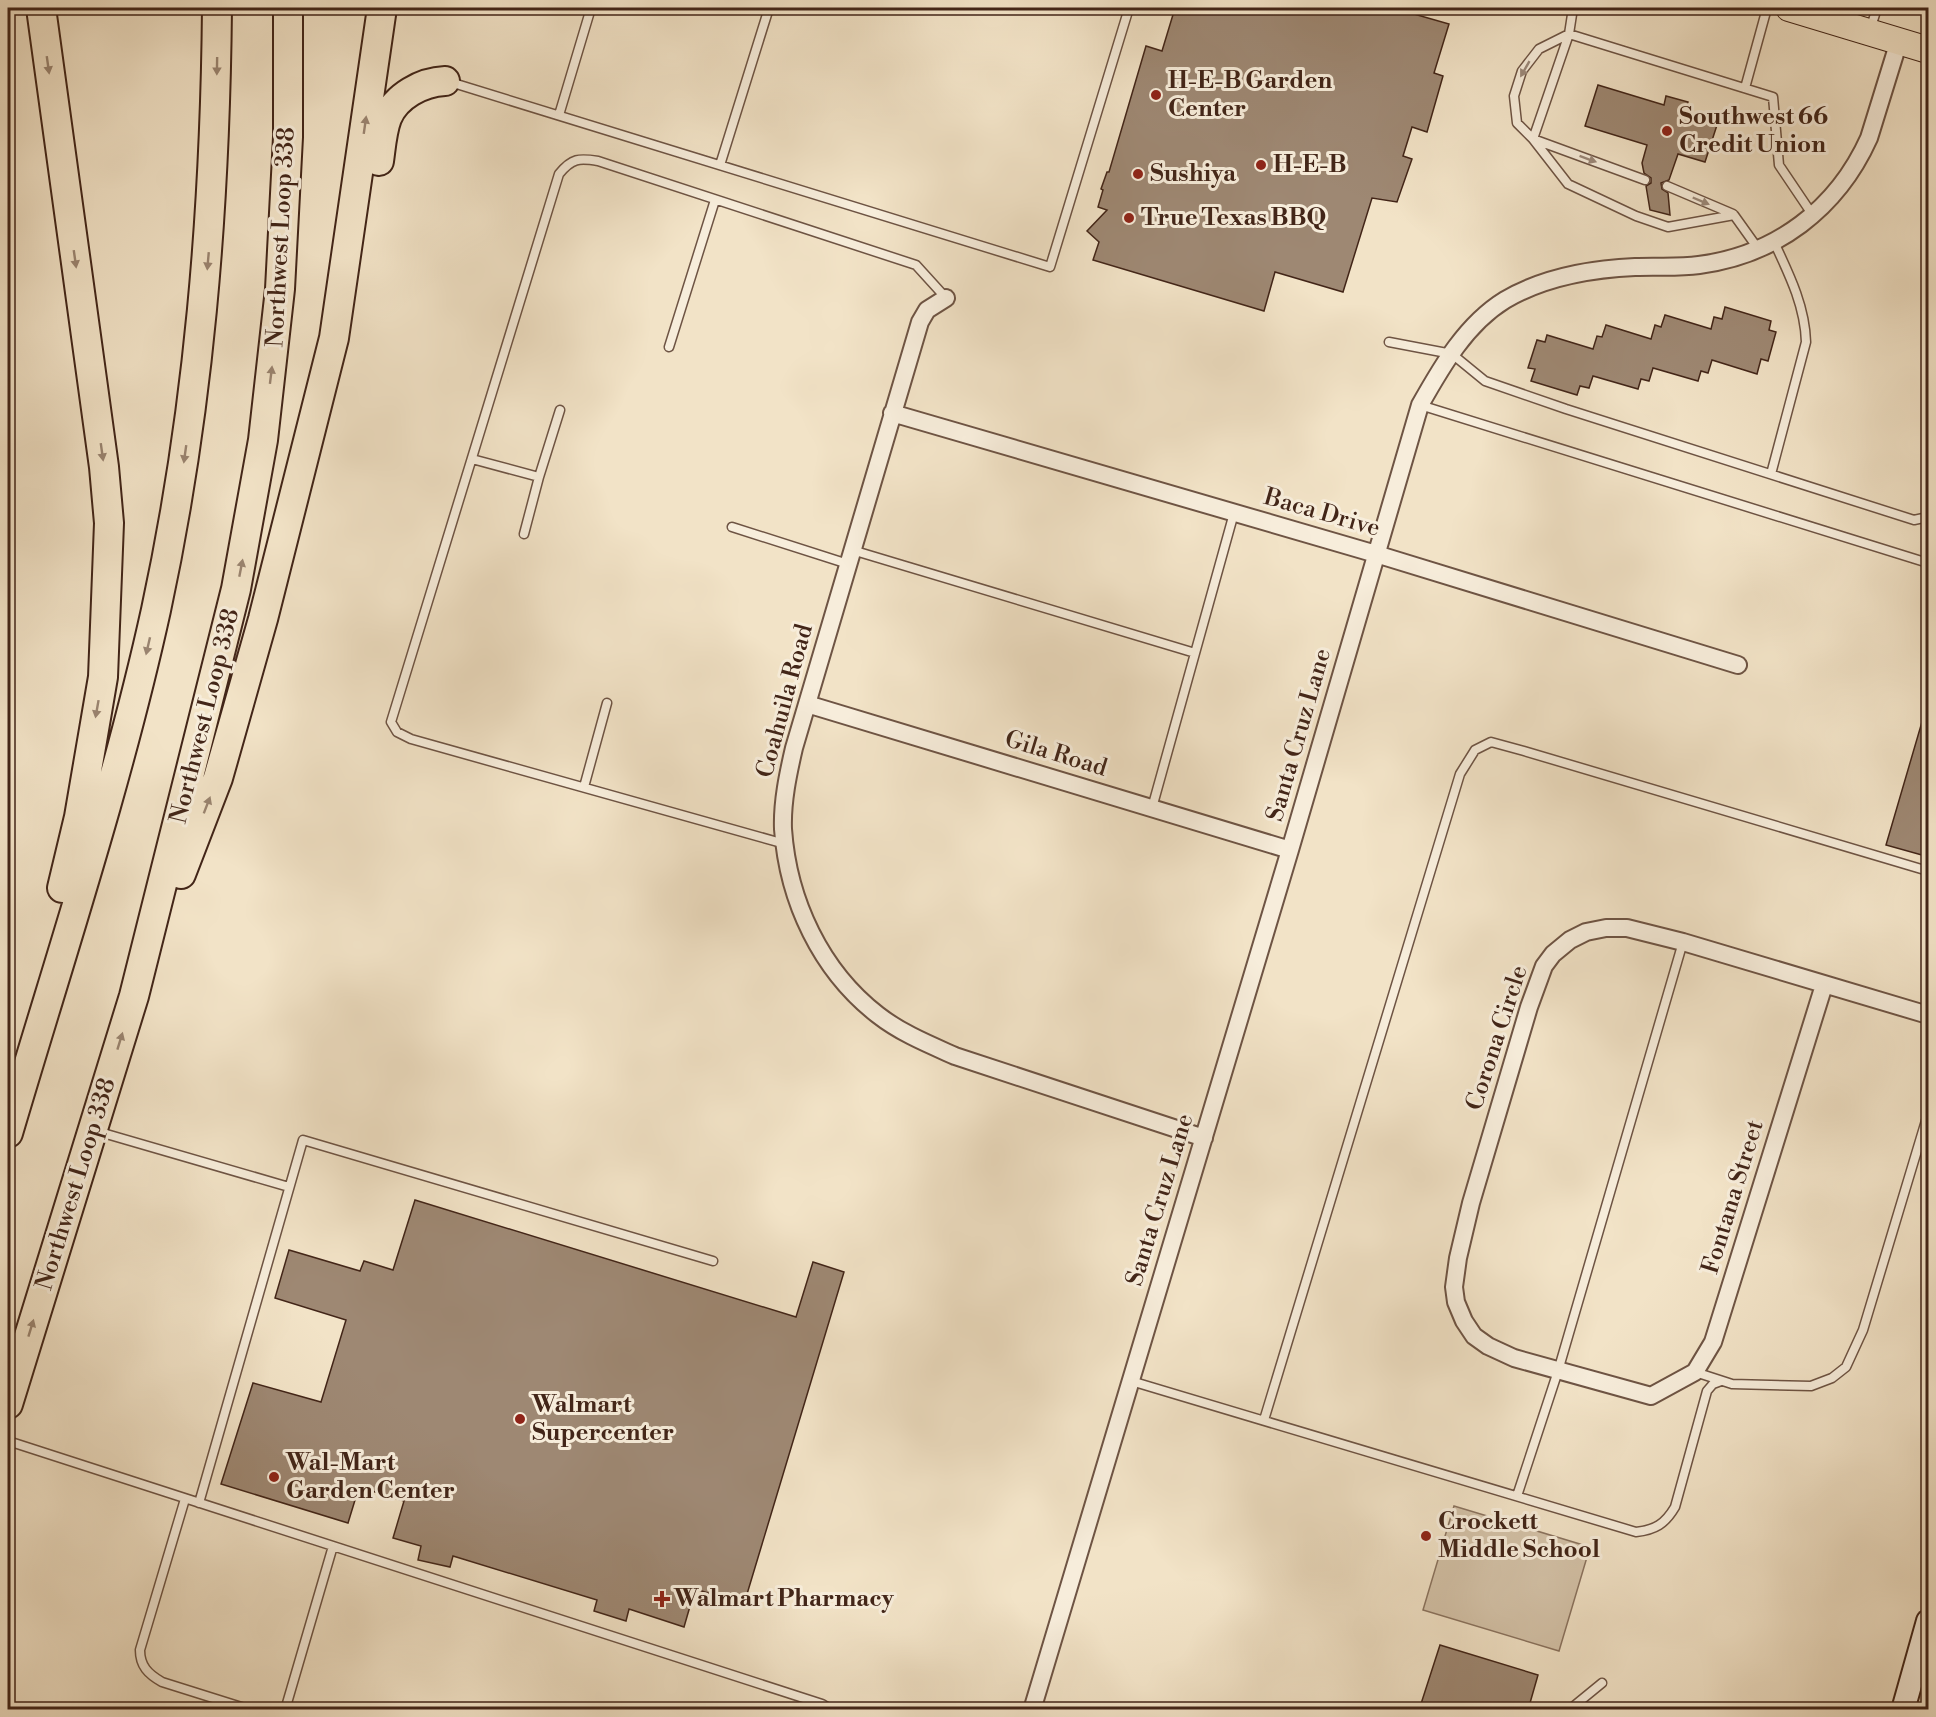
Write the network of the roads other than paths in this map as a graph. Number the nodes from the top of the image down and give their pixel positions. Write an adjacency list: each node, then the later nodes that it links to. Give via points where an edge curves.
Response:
1 (40, 8): 58 (highway, one-way to 58, via 104,467 109,535 103,677 81,805)
2 (217, 8): 61 (highway, one-way to 61, via 206,285 171,535 119,760)
3 (288, 8): 56 (highway, Northwest Loop 338, one-way to 3, via 224,641 263,440 285,213)
4 (382, 8): 40 (highway, one-way to 4, via 334,338)
5 (591, 8): 18 (lane)
6 (769, 8): 20 (lane)
7 (1129, 8): 20 (lane, via 1050,267)
8 (1573, 8): 13 (lane)
9 (1767, 8): 17 (lane)
10 (1876, 8): 12 (lane)
11 (1801, 9): 12 (main road)
12 (1869, 32): 14 (main road)
13 (1569, 34): 17 (lane); 19 (lane); 19 (lane, one-way to 19, via 1539,49 1522,71 1514,96 1517,123)
14 (1899, 41): 15 (main road); 24 (street, Santa Cruz Lane, via 1862,153 1838,190)
15 (1929, 50)
16 (445, 81): 18 (lane); 40 (highway, via 423,84 410,92 387,118 358,290 317,462)
17 (1745, 88): 24 (lane, via 1773,97 1779,165)
18 (559, 115): 20 (lane)
19 (1533, 139): 21 (lane, one-way to 21); 25 (lane, via 1568,184 1636,216 1668,227)
20 (720, 165)
21 (1645, 180)
22 (1667, 186): 25 (lane, one-way to 25)
23 (715, 200): 27 (lane, via 916,265); 29 (lane); 34 (lane, via 598,162 581,159 568,163 559,174)
24 (1812, 214): 26 (street, Santa Cruz Lane, via 1790,234)
25 (1734, 215): 26 (lane)
26 (1766, 246): 30 (street, Santa Cruz Lane, via 1698,265 1608,268 1546,282 1504,301 1481,318); 35 (lane, via 1786,267 1806,325 1806,342)
27 (946, 298): 33 (street, Coahuila Road, via 927,310 920,321)
28 (1389, 342): 30 (lane)
29 (669, 347)
30 (1452, 354): 31 (street, Santa Cruz Lane); 35 (lane, via 1485,381)
31 (1420, 405): 42 (street, Santa Cruz Lane); 44 (lane)
32 (560, 410): 36 (lane)
33 (892, 413): 37 (street, Baca Drive); 43 (street, Coahuila Road)
34 (472, 459): 36 (lane); 49 (lane, via 391,722 397,732 411,739)
35 (1771, 474): 38 (lane, via 1914,520)
36 (539, 477): 41 (lane)
37 (1234, 513): 42 (street, Baca Drive); 45 (lane)
38 (1929, 517)
39 (732, 527): 43 (lane)
40 (285, 533): 56 (highway, one-way to 40, via 218,778)
41 (524, 534)
42 (1377, 554): 46 (street, Baca Drive); 52 (street, Santa Cruz Lane)
43 (850, 557): 45 (lane); 48 (street, Coahuila Road)
44 (1929, 563)
45 (1195, 653): 50 (lane)
46 (1738, 665)
47 (607, 703): 49 (lane)
48 (807, 704): 50 (street, Gila Road); 51 (street, Coahuila Road, via 786,784)
49 (584, 787): 51 (lane)
50 (1152, 808): 52 (street, Gila Road)
51 (785, 844): 62 (street, Coahuila Road, via 788,870 801,912 821,951 846,986 878,1015 915,1039 955,1056)
52 (1290, 850): 62 (street, Santa Cruz Lane)
53 (1929, 871): 70 (lane, via 1491,742 1475,750 1460,774)
54 (1683, 942): 55 (street, Corona Circle); 65 (lane); 65 (street, Corona Circle, via 1627,928 1606,928 1586,932 1553,954 1544,966 1529,1007 1475,1192 1454,1287 1464,1321 1474,1336 1488,1346)
55 (1824, 985): 57 (street, Corona Circle); 66 (street, Fontana Street, via 1713,1342)
56 (134, 996): 60 (highway, Northwest Loop 338, one-way to 56)
57 (1929, 1015)
58 (8, 1113)
59 (1929, 1114): 68 (lane, via 1863,1330 1846,1367 1811,1386)
60 (92, 1130): 63 (lane); 69 (highway, Northwest Loop 338, one-way to 60)
61 (8, 1133)
62 (1204, 1138): 67 (street, Santa Cruz Lane)
63 (289, 1186): 64 (lane, via 303,1140); 74 (lane)
64 (713, 1261)
65 (1558, 1371): 66 (street, Corona Circle, via 1651,1396); 72 (lane)
66 (1695, 1372): 68 (lane)
67 (1131, 1381): 70 (lane); 81 (street, Santa Cruz Lane)
68 (1721, 1381): 72 (lane, via 1707,1391 1675,1507 1659,1526 1636,1532)
69 (8, 1404)
70 (1264, 1420): 72 (lane)
71 (8, 1441): 73 (lane)
72 (1517, 1496)
73 (185, 1498): 74 (lane); 78 (lane, via 140,1658 143,1667 162,1682)
74 (199, 1503): 75 (lane)
75 (333, 1546): 79 (lane); 80 (lane)
76 (1927, 1630): 83 (street)
77 (1602, 1683): 82 (lane)
78 (251, 1710)
79 (285, 1710)
80 (832, 1710)
81 (1032, 1710)
82 (1569, 1710)
83 (1903, 1710)

